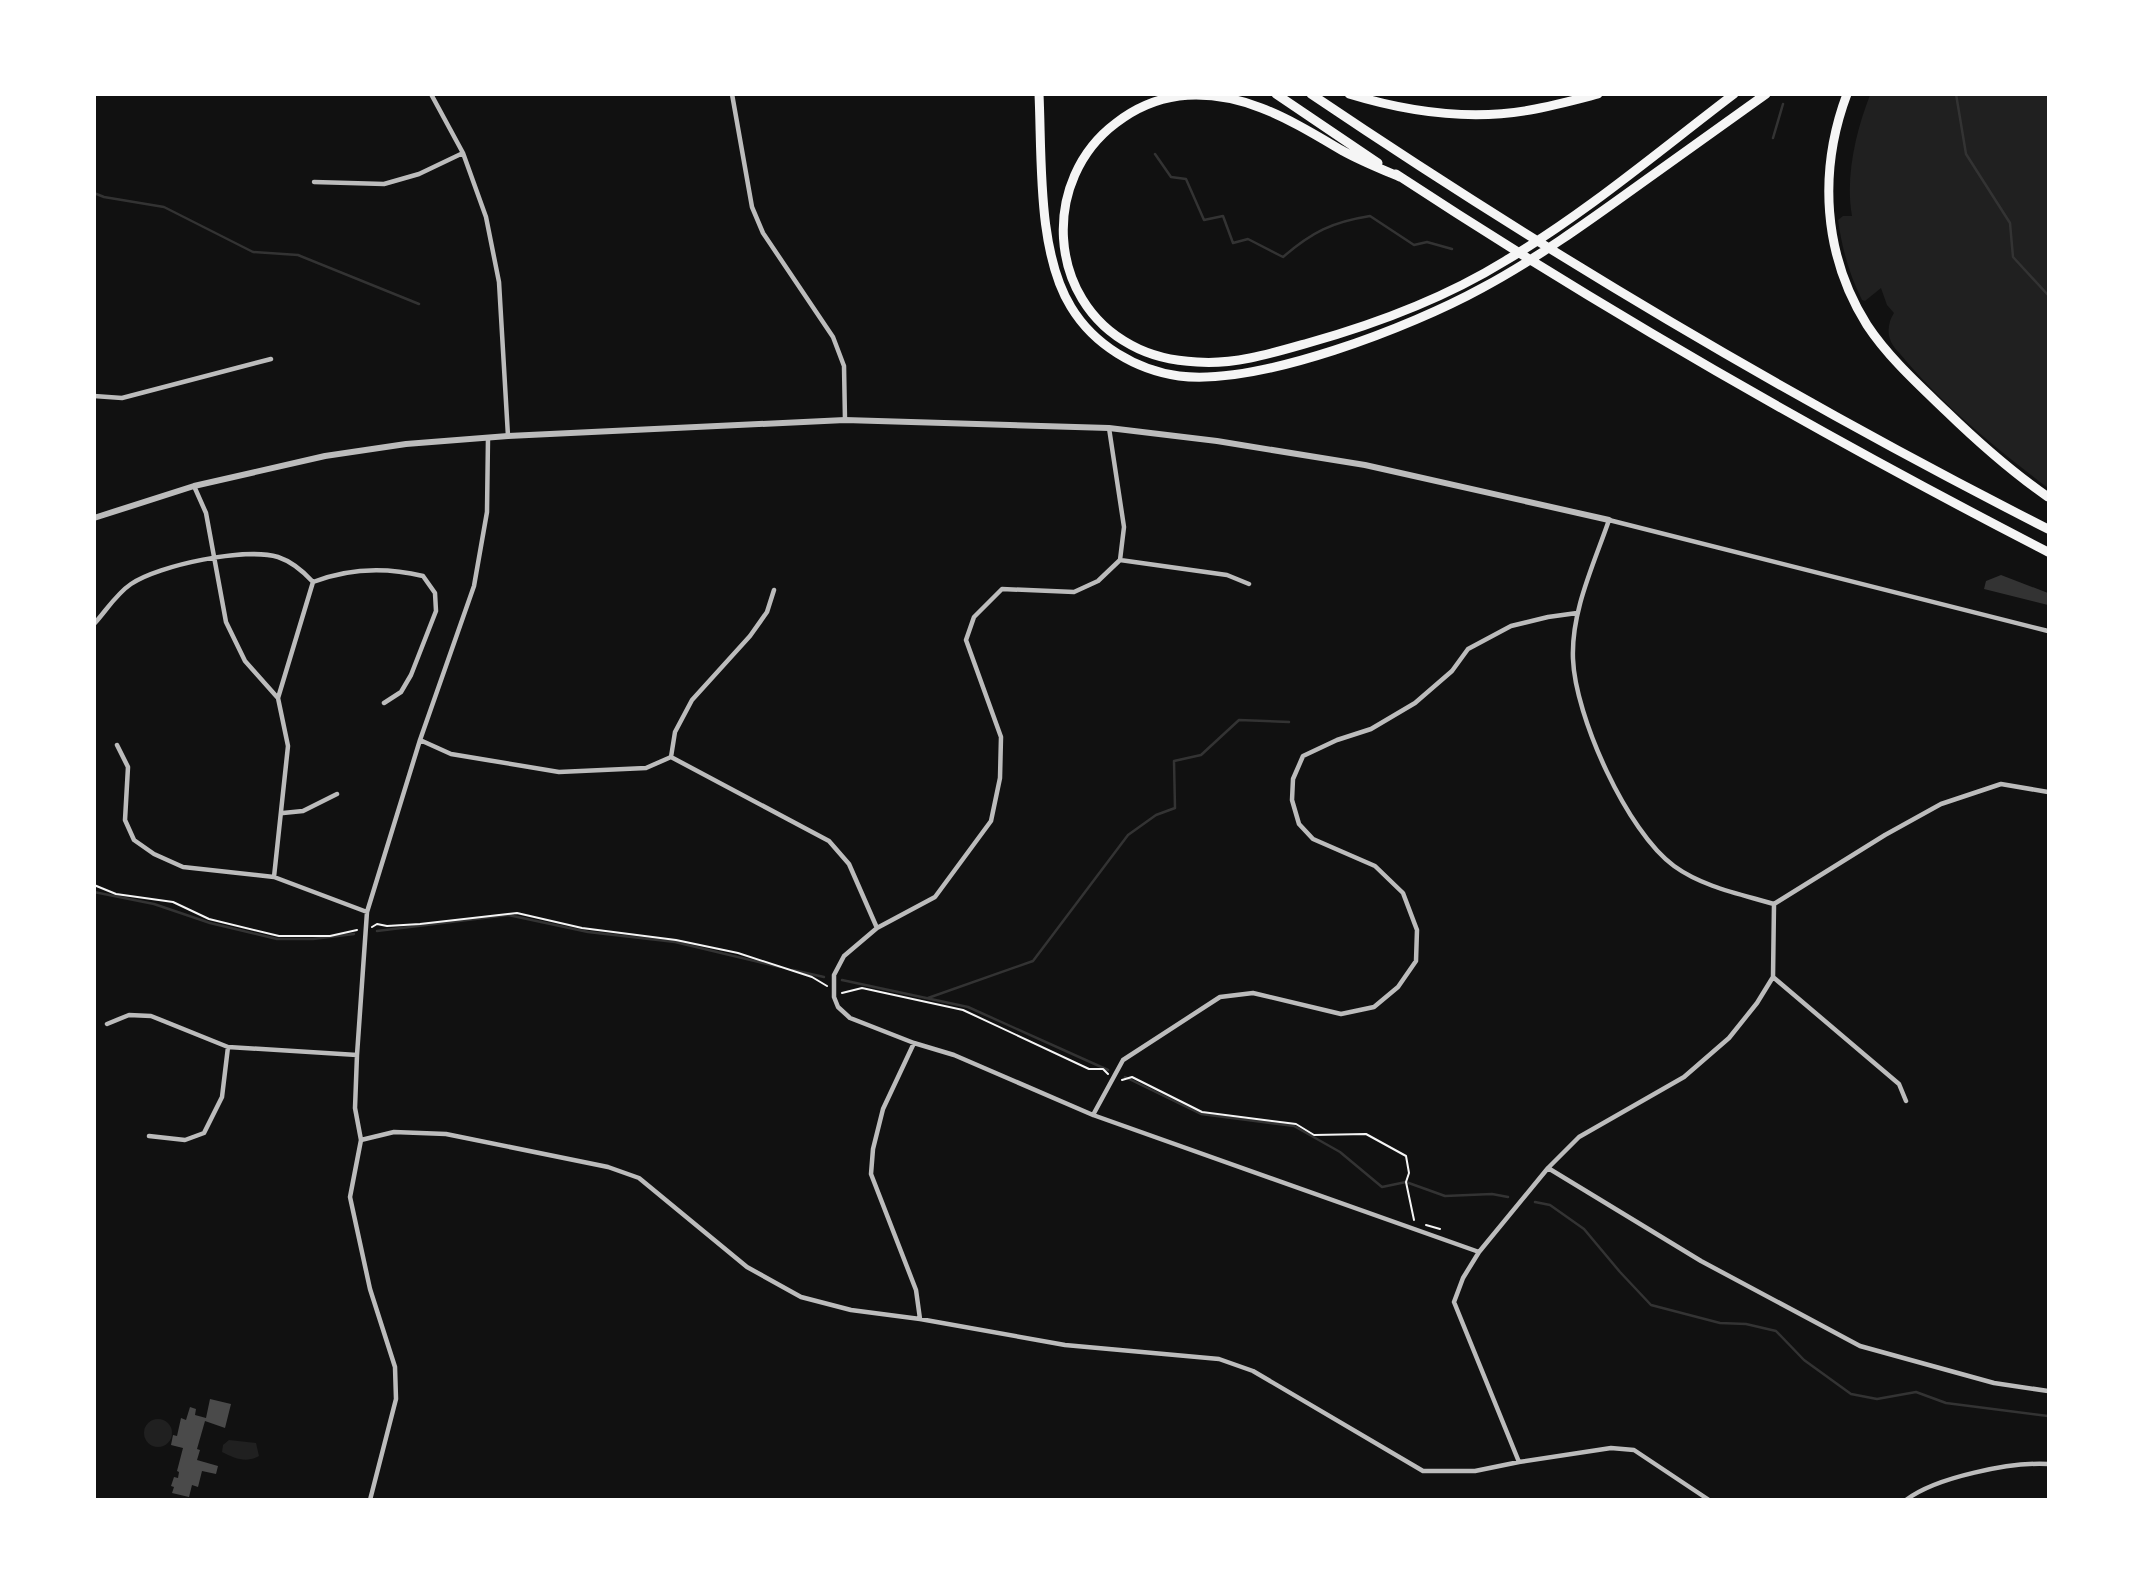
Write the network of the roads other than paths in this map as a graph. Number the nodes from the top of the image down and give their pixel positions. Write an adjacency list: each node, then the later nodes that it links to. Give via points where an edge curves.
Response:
1 (431, 94): 11 (street)
2 (732, 94): 16 (street, via 752,207 763,233 833,337 844,366)
3 (1040, 94): 9 (highway, via 1048,238 1071,307 1097,338 1129,360 1157,371 1196,377 1293,361 1396,327 1461,299 1566,237)
4 (1276, 94): 12 (highway)
5 (1311, 94): 24 (highway, via 1518,229 1712,346)
6 (1349, 94): 7 (highway, via 1396,108 1464,115 1528,110)
7 (1598, 94)
8 (1734, 94): 12 (highway, via 1554,230 1503,262 1384,319 1283,351 1199,363 1158,356 1128,344 1096,317 1074,282 1066,258 1065,205 1077,168 1101,135 1129,114 1168,99 1216,96 1250,104)
9 (1766, 94)
10 (1847, 94): 21 (highway, via 1830,157 1828,213 1839,266 1856,305 1881,342 1931,397)
11 (463, 153): 13 (street, via 384,184); 18 (street, via 486,218 499,282)
12 (1400, 177): 25 (highway, via 1799,419)
13 (314, 182)
14 (271, 359): 15 (street, via 122,398)
15 (94, 396)
16 (845, 420): 17 (street); 18 (street)
17 (1109, 428): 23 (street, via 1365,464); 27 (street, via 1124,527)
18 (508, 436): 19 (street)
19 (488, 438): 20 (street, via 325,456); 36 (street, via 487,512 474,586)
20 (194, 486): 22 (street); 26 (street, via 206,513)
21 (2049, 497)
22 (94, 518)
23 (1609, 520): 31 (street); 33 (street)
24 (2049, 529)
25 (2049, 552)
26 (215, 557): 28 (street, via 276,556 300,568); 32 (street, via 158,570 131,584); 34 (street, via 226,622 245,661)
27 (1120, 561): 29 (street, via 1227,575); 45 (street, via 1098,581 1074,592 1002,589 974,617 966,640 1000,737 1000,778 990,821 935,897)
28 (313, 582): 34 (street); 35 (street, via 335,573 402,570 423,576 435,593 436,611 411,675 401,692)
29 (1249, 584)
30 (774, 590): 38 (street, via 767,612 750,636 692,700 675,732)
31 (1577, 613): 43 (street, via 1573,659 1580,703 1596,746 1637,826 1675,867 1716,887); 52 (street, via 1511,626 1468,649 1452,671 1415,703 1371,729 1303,756 1293,779 1292,800 1299,824 1313,839 1376,866 1403,893 1417,930 1416,961 1398,987 1374,1007 1341,1014 1253,993 1220,997 1122,1060)
32 (94, 624)
33 (2049, 631)
34 (278, 698): 41 (street, via 288,746)
35 (384, 703)
36 (420, 740): 38 (street, via 451,754 559,772 646,768); 44 (street)
37 (117, 745): 42 (street, via 128,767 125,820 134,840 183,867)
38 (671, 757): 45 (street, via 829,841 849,864)
39 (2049, 792): 43 (street, via 2001,784 1941,804)
40 (337, 794): 41 (street, via 303,811)
41 (283, 813): 42 (street)
42 (274, 877): 44 (street)
43 (1774, 904): 46 (street)
44 (367, 912): 50 (street)
45 (877, 928): 48 (street, via 844,956 834,975 834,997 850,1018)
46 (1773, 977): 51 (street, via 1899,1084); 55 (street, via 1729,1038 1684,1077 1579,1137)
47 (107, 1024): 49 (street, via 129,1014 151,1016)
48 (914, 1043): 52 (street, via 954,1055); 57 (street, via 883,1109 871,1174 916,1290)
49 (228, 1047): 50 (street); 53 (street, via 222,1097 204,1133 185,1140)
50 (357, 1055): 54 (street, via 355,1108)
51 (1906, 1101)
52 (1093, 1115): 56 (street)
53 (149, 1136)
54 (361, 1140): 57 (street, via 394,1132 446,1134 608,1167 639,1178 747,1267 801,1297 851,1310); 61 (street, via 350,1197 370,1289 395,1367 396,1399)
55 (1548, 1168): 56 (street); 58 (street, via 1701,1261 1860,1346 1994,1383)
56 (1479, 1252): 59 (street, via 1454,1302)
57 (920, 1319): 59 (street, via 1065,1345 1219,1359 1252,1371 1423,1471 1475,1471)
58 (2049, 1391)
59 (1519, 1462): 62 (street, via 1611,1448 1633,1450)
60 (2049, 1464): 63 (street, via 1947,1480)
61 (370, 1500)
62 (1709, 1500)
63 (1906, 1500)

